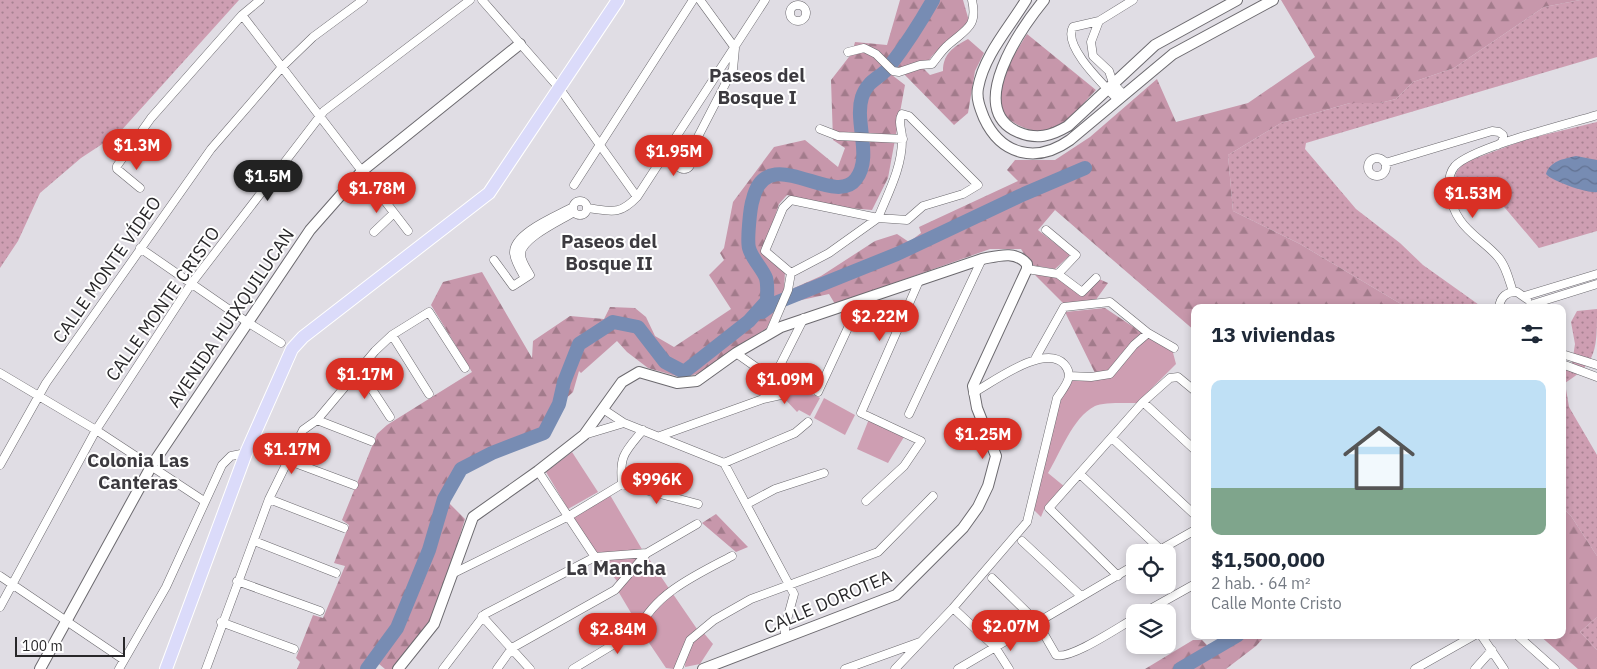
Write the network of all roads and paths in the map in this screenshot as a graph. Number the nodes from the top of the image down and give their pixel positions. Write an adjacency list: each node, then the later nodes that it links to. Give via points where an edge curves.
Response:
1 (260, 0): 16 (street)
2 (363, 0): 23 (street, CALLE MONTE VÍDEO, via 313,37)
3 (470, 0): 28 (street, CALLE MONTE CRISTO)
4 (482, 0): 18 (street)
5 (618, 0): 25 (main road)
6 (693, 0): 31 (street)
7 (700, 0): 19 (street)
8 (764, 0): 19 (street)
9 (972, 0): 20 (street, via 975,14 970,26 932,64 899,72 864,48)
10 (1044, 0): 15 (street)
11 (1133, 0): 17 (street)
12 (1237, 0): 24 (street, via 1163,40)
13 (1273, 0): 26 (street, via 1173,54)
14 (1025, 1): 15 (street); 26 (street, via 985,66 978,89 979,106 995,138 1022,152 1052,150 1070,140)
15 (1036, 9): 24 (street, via 996,82 995,97 1004,121 1025,135 1042,137 1055,134 1068,126)
16 (242, 15): 23 (street); 37 (street, via 151,118 117,168)
17 (1098, 21): 21 (street, via 1091,42); 22 (street, via 1073,27 1070,32 1070,39)
18 (520, 44): 25 (street); 35 (street, AVENIDA HUIXQUILUCAN)
19 (734, 48): 33 (street, via 733,69); 38 (street)
20 (848, 52)
21 (1093, 56): 22 (street); 24 (street, via 1109,71)
22 (1083, 61): 24 (street)
23 (282, 67): 28 (street); 46 (street, CALLE MONTE VÍDEO, via 211,149)
24 (1110, 86): 26 (street)
25 (560, 89): 31 (street); 102 (main road, via 489,193 297,343 280,372)
26 (1120, 96)
27 (1597, 115): 32 (street)
28 (320, 116): 35 (street); 55 (street, CALLE MONTE CRISTO)
29 (820, 129): 30 (street, via 838,136)
30 (902, 140): 42 (street, via 899,168); 42 (street, via 902,114 909,116 978,185 963,194 923,206 907,220)
31 (600, 146): 36 (street); 38 (street)
32 (1494, 148): 34 (street, via 1503,141 1503,135 1492,131); 57 (street, via 1462,160 1453,168 1449,180 1450,194 1459,219 1499,258)
33 (688, 156)
34 (1385, 163)
35 (362, 171): 41 (street); 64 (street, AVENIDA HUIXQUILUCAN, via 310,230)
36 (574, 185)
37 (140, 188)
38 (637, 197): 39 (street, via 622,210 613,212)
39 (587, 208): 40 (street, via 582,214); 40 (street, via 581,201 576,202)
40 (574, 209): 47 (street, via 524,234 516,242 516,262 525,278 513,286)
41 (394, 213): 44 (street); 45 (street)
42 (878, 218): 50 (street); 50 (street, via 791,200 783,208 765,250)
43 (1046, 230): 51 (street, via 1076,255)
44 (374, 232)
45 (408, 232)
46 (140, 248): 55 (street); 86 (street, CALLE MONTE VÍDEO)
47 (494, 260)
48 (982, 260): 49 (street, via 1015,256 1024,261); 54 (street); 90 (street)
49 (1027, 269): 51 (street); 84 (street, via 976,380)
50 (791, 273): 65 (street, via 788,290)
51 (1058, 274): 53 (street, via 1082,292)
52 (1597, 274): 58 (street)
53 (1096, 278)
54 (919, 280): 59 (street); 115 (street, via 861,413 921,441 904,466)
55 (191, 284): 64 (street); 95 (street, CALLE MONTE CRISTO)
56 (1597, 284): 62 (street)
57 (1513, 292): 58 (street); 60 (street, via 1504,296)
58 (1525, 296): 61 (street)
59 (860, 300): 63 (street); 83 (street)
60 (1501, 304)
61 (1529, 304)
62 (1536, 304)
63 (804, 318): 65 (street); 87 (street)
64 (246, 322): 68 (street); 105 (street, AVENIDA HUIXQUILUCAN)
65 (770, 332): 70 (street)
66 (1148, 333): 69 (street); 72 (street, via 1110,302 1064,307); 79 (street, via 1110,374)
67 (392, 335): 75 (street, via 429,312); 77 (street); 85 (street)
68 (281, 342)
69 (1174, 348)
70 (736, 353): 76 (street); 89 (street, via 705,376 691,382 677,383 642,373 631,376 622,382)
71 (1566, 355): 74 (street)
72 (1036, 357): 79 (street, via 1056,358 1066,367); 84 (street)
73 (1566, 365): 80 (street)
74 (1597, 365)
75 (465, 368)
76 (760, 370)
77 (360, 371): 91 (street); 92 (street)
78 (0, 373): 86 (street)
79 (1069, 376): 143 (street, via 1058,398 1027,522)
80 (1597, 377)
81 (795, 386): 87 (street)
82 (1191, 387): 88 (street, via 1174,376)
83 (818, 392)
84 (974, 393): 150 (street, CALLE DOROTEA, via 996,456 988,486 963,528 896,595)
85 (429, 394)
86 (39, 395): 95 (street); 106 (street, CALLE MONTE VÍDEO)
87 (763, 399): 98 (street)
88 (1143, 402): 99 (street); 101 (street)
89 (603, 409): 94 (street); 97 (street)
90 (909, 414)
91 (390, 417)
92 (317, 420): 100 (street); 103 (street, via 303,430)
93 (808, 422): 104 (street, via 795,433)
94 (624, 423): 96 (street); 97 (street)
95 (96, 430): 105 (street); 137 (street, CALLE MONTE CRISTO)
96 (643, 430): 98 (street); 110 (street, via 627,449 620,464)
97 (584, 435): 107 (street)
98 (660, 436): 104 (street)
99 (1112, 438): 109 (street); 118 (street)
100 (371, 441)
101 (1191, 446)
102 (246, 453): 114 (street, via 224,461); 164 (main road)
103 (287, 460): 111 (street); 113 (street)
104 (724, 463): 117 (street)
105 (152, 465): 114 (street); 146 (street, AVENIDA HUIXQUILUCAN)
106 (0, 466)
107 (538, 471): 119 (street); 132 (street, via 472,517)
108 (824, 473): 117 (street, via 775,489)
109 (1080, 475): 125 (street); 134 (street, via 1049,508)
110 (622, 484): 116 (street); 119 (street)
111 (354, 485)
112 (933, 496): 138 (street, via 878,552)
113 (269, 499): 121 (street); 124 (street)
114 (204, 501): 159 (street, via 166,587)
115 (866, 501)
116 (698, 504)
117 (747, 504): 138 (street)
118 (1191, 511)
119 (568, 516): 128 (street); 132 (street)
120 (697, 524): 127 (street)
121 (344, 528)
122 (1191, 532): 126 (street)
123 (1022, 540): 140 (street)
124 (254, 541): 131 (street); 136 (street)
125 (1152, 544)
126 (1171, 544)
127 (647, 553): 128 (street); 156 (street, via 615,590)
128 (595, 556): 145 (street)
129 (732, 556): 170 (street, via 688,579 660,601 642,621 639,630)
130 (1126, 571): 134 (street)
131 (336, 573)
132 (454, 573): 166 (street, via 430,631)
133 (0, 576): 137 (street)
134 (1118, 576): 140 (street)
135 (992, 578): 148 (street)
136 (237, 581): 144 (street); 147 (street)
137 (12, 584): 142 (street, CALLE MONTE CRISTO); 146 (street)
138 (789, 586): 150 (street, via 794,594); 171 (street, via 751,599 707,625 690,640)
139 (1191, 586): 141 (street)
140 (1081, 596): 148 (street)
141 (1159, 604)
142 (0, 607)
143 (953, 608): 154 (street); 155 (street)
144 (320, 611)
145 (482, 616): 156 (street); 167 (street)
146 (65, 622): 159 (street); 162 (street, AVENIDA HUIXQUILUCAN)
147 (221, 622): 157 (street); 165 (street)
148 (1037, 622): 149 (street, via 1056,655 1076,651); 155 (street)
149 (1126, 623)
150 (785, 637): 160 (street, CALLE DOROTEA)
151 (1469, 639): 161 (street)
152 (1484, 639): 158 (street)
153 (1521, 639): 180 (street)
154 (922, 641): 173 (street); 174 (street)
155 (995, 647): 175 (street); 176 (street)
156 (512, 648): 168 (street); 169 (street)
157 (294, 649)
158 (1492, 650): 178 (street); 179 (street)
159 (124, 660): 163 (street)
160 (722, 666): 172 (street, CALLE DOROTEA)
161 (1425, 666): 177 (street)
162 (40, 669)
163 (119, 669)
164 (166, 669)
165 (206, 669)
166 (398, 669)
167 (443, 669)
168 (497, 669)
169 (530, 669)
170 (573, 669)
171 (678, 669)
172 (704, 669)
173 (844, 669)
174 (895, 669)
175 (958, 669)
176 (1009, 669)
177 (1415, 669)
178 (1475, 669)
179 (1504, 669)
180 (1555, 669)

